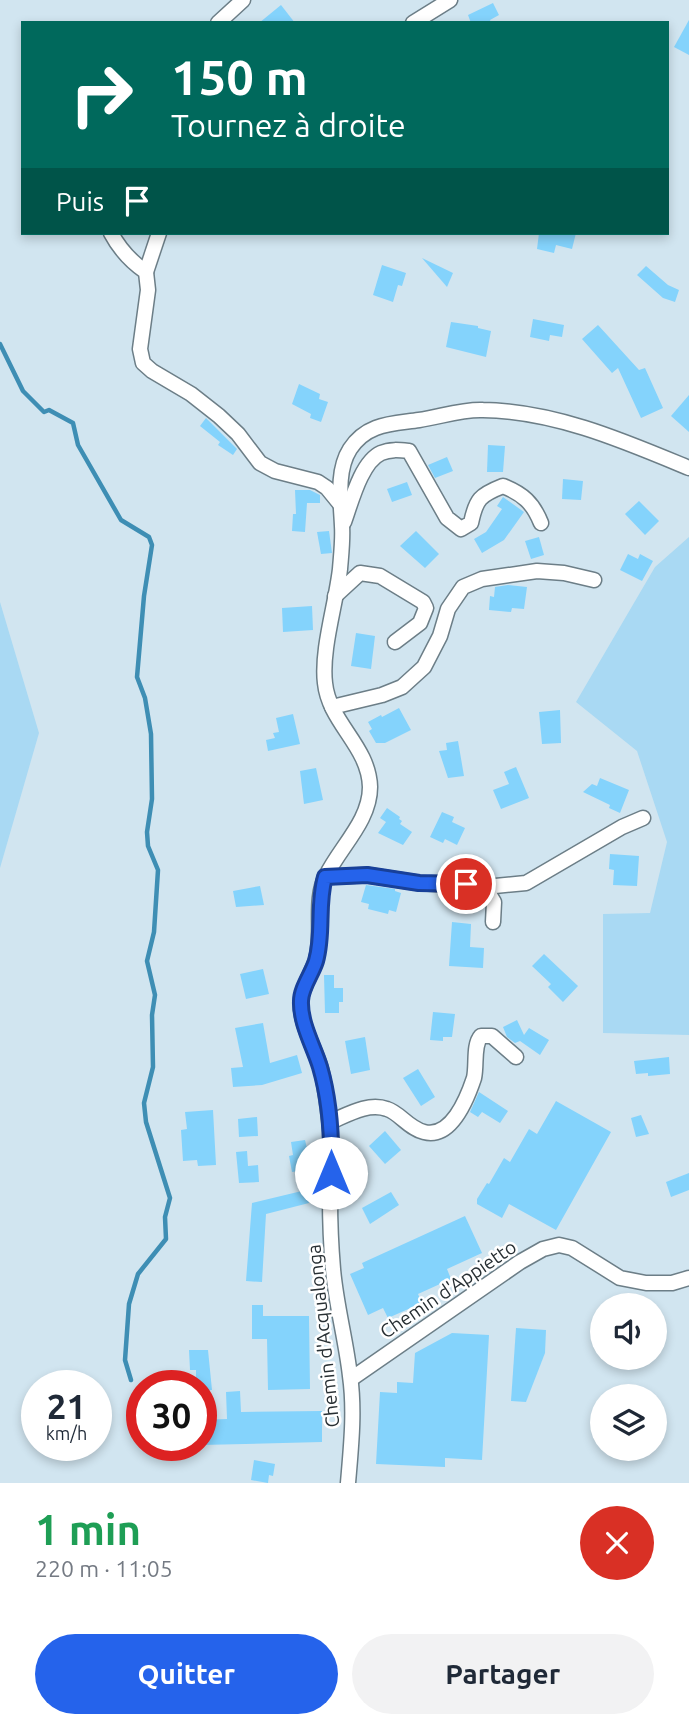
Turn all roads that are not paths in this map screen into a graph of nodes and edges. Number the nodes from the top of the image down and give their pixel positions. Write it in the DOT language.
graph roads {
  1 [pos="243,0"];
  2 [pos="450,0"];
  3 [pos="220,21"];
  4 [pos="416,21"];
  5 [pos="112,235"];
  6 [pos="158,235"];
  7 [pos="146,272"];
  8 [pos="689,468"];
  9 [pos="340,505"];
  10 [pos="541,523"];
  11 [pos="342,526"];
  12 [pos="594,580"];
  13 [pos="335,596"];
  14 [pos="395,642"];
  15 [pos="332,707"];
  16 [pos="643,818"];
  17 [pos="325,877"];
  18 [pos="485,887"];
  19 [pos="493,922"];
  20 [pos="516,1057"];
  21 [pos="330,1122"];
  22 [pos="689,1278"];
  23 [pos="351,1379"];
  24 [pos="348,1483"];
  1 -- 3 [label="street"];
  2 -- 4 [label="street"];
  5 -- 7 [label="street"];
  6 -- 7 [label="street"];
  7 -- 9 [label="street"];
  8 -- 9 [label="street, Chemin d'Acqualonga"];
  9 -- 11 [label="street, Chemin d'Acqualonga"];
  10 -- 11 [label="street"];
  11 -- 13 [label="street, Chemin d'Acqualonga"];
  12 -- 15 [label="street"];
  13 -- 14 [label="street"];
  13 -- 15 [label="street, Chemin d'Acqualonga"];
  15 -- 17 [label="street, Chemin d'Acqualonga"];
  16 -- 18 [label="street"];
  17 -- 18 [label="street"];
  17 -- 21 [label="street, Chemin d'Acqualonga"];
  18 -- 19 [label="street"];
  20 -- 21 [label="street"];
  21 -- 23 [label="street, Chemin d'Acqualonga"];
  22 -- 23 [label="street, Chemin d'Appietto"];
  23 -- 24 [label="street, Chemin d'Acqualonga"];
}
